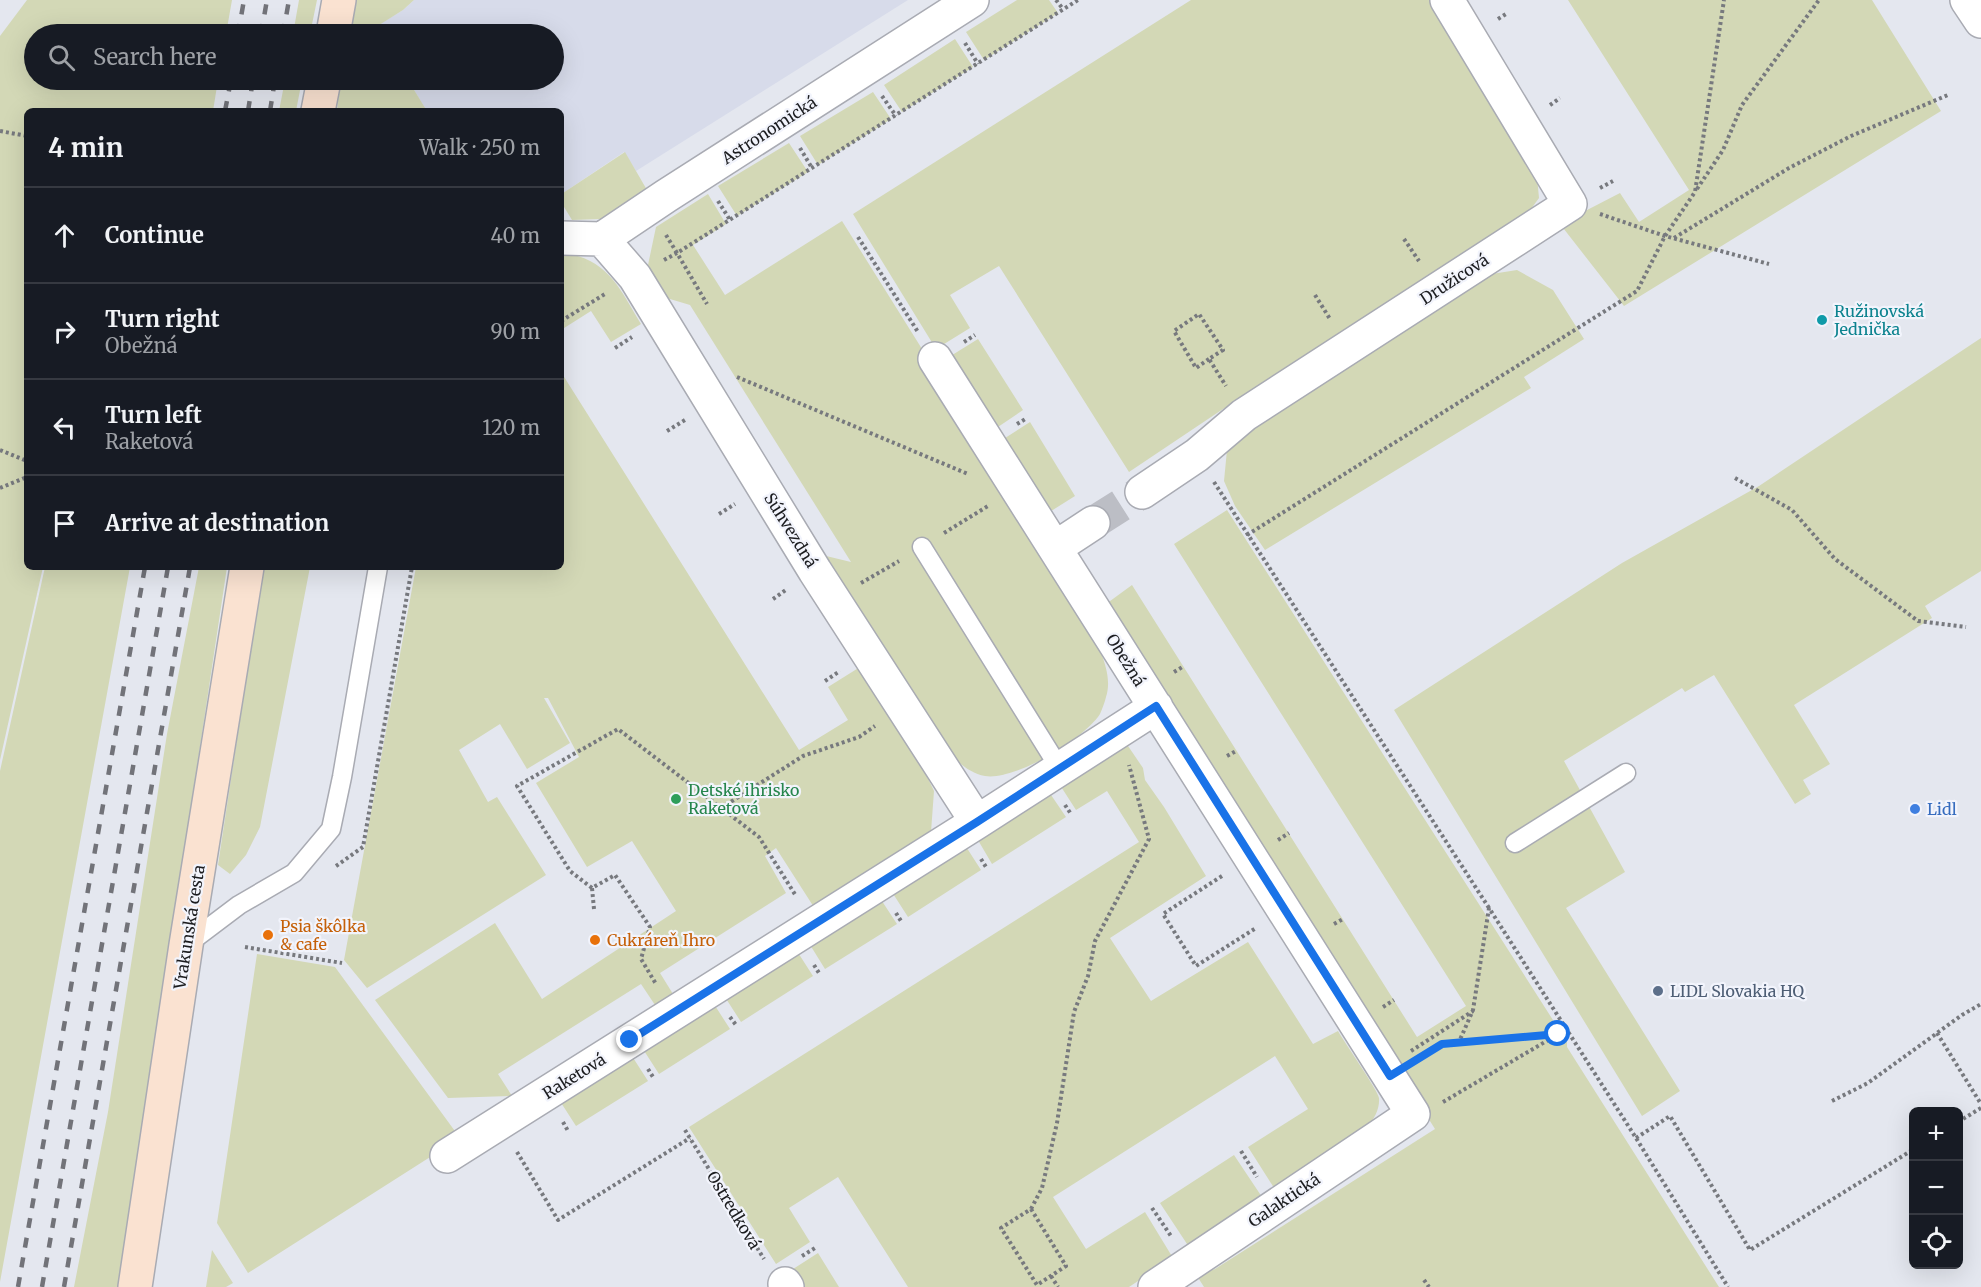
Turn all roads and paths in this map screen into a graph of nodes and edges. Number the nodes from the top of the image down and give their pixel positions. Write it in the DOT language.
graph roads {
  1 [pos="339,0"];
  2 [pos="972,0"];
  3 [pos="1056,0"];
  4 [pos="1078,0"];
  5 [pos="1447,0"];
  6 [pos="1724,0"];
  7 [pos="1819,0"];
  8 [pos="1967,0"];
  9 [pos="1063,10"];
  10 [pos="1981,21"];
  11 [pos="335,24"];
  12 [pos="962,38"];
  13 [pos="978,63"];
  14 [pos="322,90"];
  15 [pos="1948,95"];
  16 [pos="319,108"];
  17 [pos="0,130"];
  18 [pos="24,135"];
  19 [pos="1695,192"];
  20 [pos="1570,204"];
  21 [pos="1665,236"];
  22 [pos="858,237"];
  23 [pos="564,238"];
  24 [pos="1674,238"];
  25 [pos="602,240"];
  26 [pos="677,253"];
  27 [pos="1769,264"];
  28 [pos="935,359"];
  29 [pos="1209,359"];
  30 [pos="738,377"];
  31 [pos="1244,415"];
  32 [pos="0,450"];
  33 [pos="1197,455"];
  34 [pos="24,460"];
  35 [pos="24,478"];
  36 [pos="1735,478"];
  37 [pos="0,488"];
  38 [pos="1017,488"];
  39 [pos="1142,492"];
  40 [pos="1093,523"];
  41 [pos="1247,535"];
  42 [pos="922,547"];
  43 [pos="1055,548"];
  44 [pos="247,570"];
  45 [pos="377,570"];
  46 [pos="411,570"];
  47 [pos="1966,627"];
  48 [pos="1156,706"];
  49 [pos="904,708"];
  50 [pos="1120,729"];
  51 [pos="1060,769"];
  52 [pos="1626,773"];
  53 [pos="721,808"];
  54 [pos="977,822"];
  55 [pos="1289,833"];
  56 [pos="1515,843"];
  57 [pos="363,847"];
  58 [pos="1251,857"];
  59 [pos="592,888"];
  60 [pos="1489,908"];
  61 [pos="594,909"];
  62 [pos="1284,910"];
  63 [pos="814,925"];
  64 [pos="186,945"];
  65 [pos="245,946"];
  66 [pos="342,963"];
  67 [pos="1981,1005"];
  68 [pos="1473,1010"];
  69 [pos="673,1013"];
  70 [pos="1569,1033"];
  71 [pos="1938,1033"];
  72 [pos="1558,1034"];
  73 [pos="1459,1042"];
  74 [pos="1387,1072"];
  75 [pos="1832,1101"];
  76 [pos="1981,1106"];
  77 [pos="1413,1114"];
  78 [pos="1963,1119"];
  79 [pos="499,1123"];
  80 [pos="685,1130"];
  81 [pos="690,1138"];
  82 [pos="1636,1138"];
  83 [pos="1909,1152"];
  84 [pos="447,1155"];
  85 [pos="1031,1209"];
  86 [pos="1052,1276"];
  87 [pos="1424,1280"];
  88 [pos="786,1286"];
  89 [pos="135,1287"];
  90 [pos="1058,1287"];
  91 [pos="1155,1287"];
  92 [pos="1429,1287"];
  93 [pos="1728,1287"];
  1 -- 11 [label="main road"];
  2 -- 25 [label="street, Astronomická"];
  3 -- 9 [label="path"];
  4 -- 9 [label="path"];
  5 -- 20 [label="street"];
  6 -- 19 [label="path"];
  7 -- 19 [label="path"];
  8 -- 10 [label="street"];
  9 -- 13 [label="path"];
  12 -- 13 [label="path"];
  13 -- 26 [label="path"];
  14 -- 16 [label="main road"];
  15 -- 24 [label="path"];
  17 -- 18 [label="path"];
  19 -- 21 [label="path"];
  20 -- 21 [label="path"];
  20 -- 31 [label="street, Družicová"];
  21 -- 24 [label="path"];
  21 -- 41 [label="path"];
  22 -- 28 [label="path"];
  23 -- 25 [label="street"];
  24 -- 27 [label="path"];
  25 -- 49 [label="street, Súhvezdná"];
  28 -- 38 [label="street, Obežná"];
  29 -- 29 [label="path"];
  29 -- 31 [label="path"];
  30 -- 38 [label="path"];
  31 -- 33 [label="street, Družicová"];
  32 -- 34 [label="path"];
  33 -- 39 [label="street, Družicová"];
  33 -- 41 [label="path"];
  35 -- 37 [label="path"];
  36 -- 47 [label="path"];
  38 -- 43 [label="street, Obežná"];
  40 -- 43 [label="street"];
  41 -- 60 [label="path"];
  42 -- 51 [label="lane"];
  43 -- 48 [label="street, Obežná"];
  44 -- 64 [label="main road, Vrakunská cesta"];
  45 -- 64 [label="lane"];
  46 -- 57 [label="path"];
  48 -- 50 [label="street, Raketová"];
  48 -- 58 [label="street, Obežná"];
  49 -- 53 [label="path"];
  49 -- 54 [label="street, Súhvezdná"];
  50 -- 51 [label="street, Raketová"];
  50 -- 85 [label="path"];
  51 -- 54 [label="street, Raketová"];
  52 -- 56 [label="lane"];
  53 -- 59 [label="path"];
  53 -- 63 [label="path"];
  54 -- 63 [label="street, Raketová"];
  55 -- 58 [label="path"];
  58 -- 62 [label="street, Obežná"];
  58 -- 62 [label="path"];
  59 -- 61 [label="path"];
  59 -- 69 [label="path"];
  60 -- 68 [label="path"];
  60 -- 70 [label="path"];
  62 -- 74 [label="street, Obežná"];
  63 -- 69 [label="street, Raketová"];
  64 -- 89 [label="main road, Vrakunská cesta"];
  65 -- 66 [label="path"];
  67 -- 71 [label="path"];
  68 -- 73 [label="path"];
  68 -- 74 [label="path"];
  69 -- 79 [label="street, Raketová"];
  70 -- 72 [label="path"];
  70 -- 82 [label="path"];
  71 -- 75 [label="path"];
  71 -- 76 [label="path"];
  72 -- 73 [label="path"];
  72 -- 77 [label="path"];
  73 -- 74 [label="path"];
  74 -- 77 [label="street, Obežná"];
  76 -- 78 [label="path"];
  77 -- 91 [label="street, Galaktická"];
  79 -- 81 [label="path"];
  79 -- 84 [label="street, Raketová"];
  80 -- 81 [label="path, Ostredková"];
  81 -- 88 [label="path, Ostredková"];
  82 -- 83 [label="path"];
  82 -- 93 [label="path"];
  85 -- 86 [label="path"];
  85 -- 86 [label="path"];
  86 -- 90 [label="path"];
  87 -- 92 [label="path"];
}
